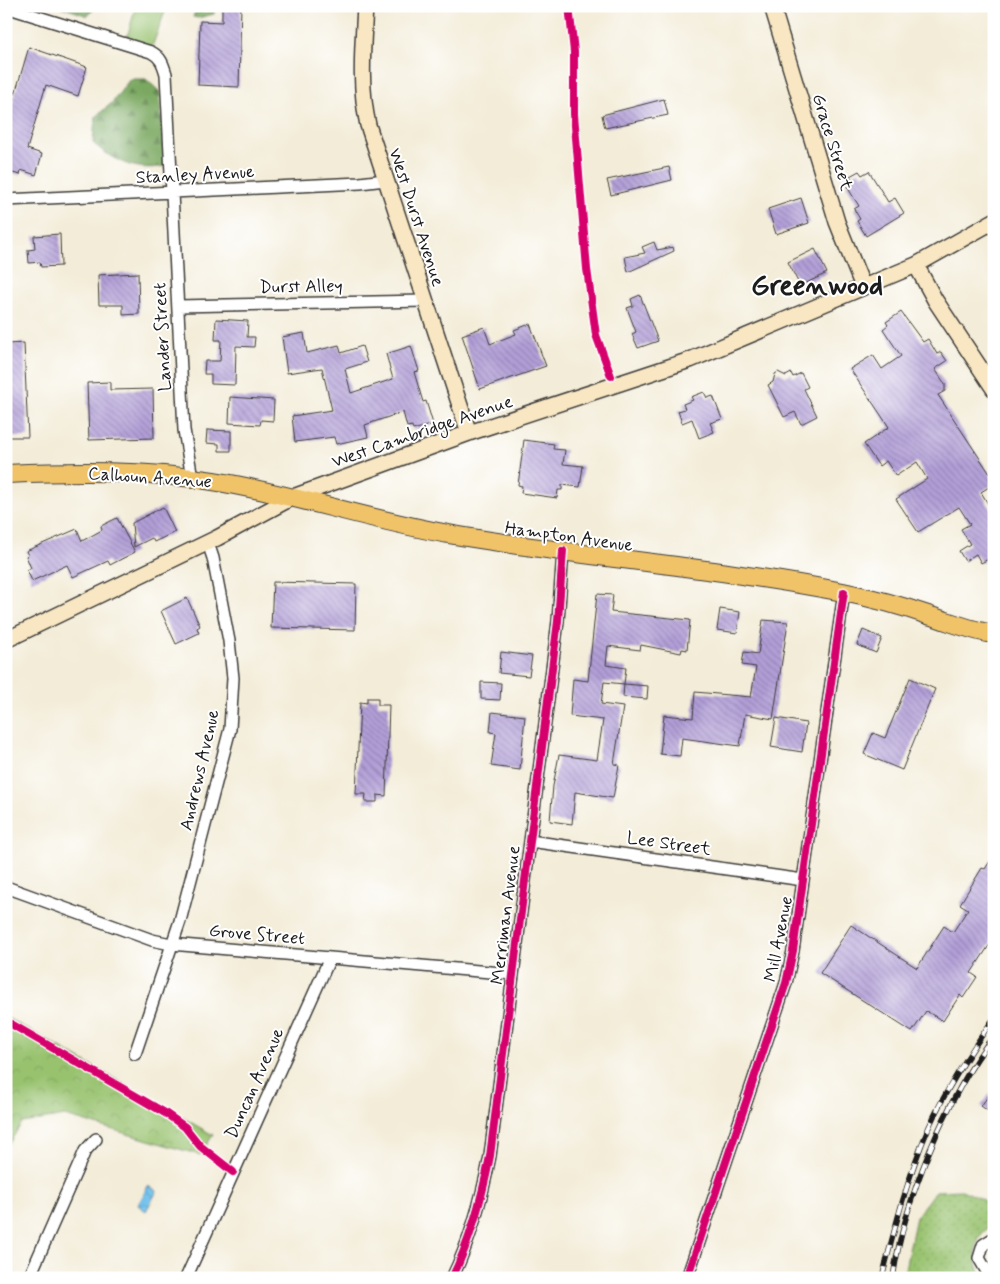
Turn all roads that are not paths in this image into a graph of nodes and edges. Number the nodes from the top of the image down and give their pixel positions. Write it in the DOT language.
graph roads {
  1 [pos="365,6"];
  2 [pos="772,6"];
  3 [pos="6,7"];
  4 [pos="385,180"];
  5 [pos="172,193"];
  6 [pos="6,200"];
  7 [pos="994,221"];
  8 [pos="916,265"];
  9 [pos="863,287"];
  10 [pos="425,301"];
  11 [pos="178,306"];
  12 [pos="994,389"];
  13 [pos="468,433"];
  14 [pos="6,474"];
  15 [pos="192,478"];
  16 [pos="293,497"];
  17 [pos="208,543"];
  18 [pos="563,551"];
  19 [pos="844,592"];
  20 [pos="992,633"];
  21 [pos="6,640"];
  22 [pos="530,841"];
  23 [pos="803,880"];
  24 [pos="6,887"];
  25 [pos="171,944"];
  26 [pos="330,958"];
  27 [pos="513,974"];
  28 [pos="135,1054"];
  29 [pos="96,1139"];
  30 [pos="994,1238"];
  31 [pos="994,1273"];
  32 [pos="29,1278"];
  33 [pos="186,1278"];
  34 [pos="452,1278"];
  35 [pos="687,1278"];
  1 -- 4 [label="main road, West Durst Avenue"];
  2 -- 9 [label="main road, Grace Street"];
  3 -- 5 [label="street, Lander Street"];
  4 -- 5 [label="street, Stanley Avenue"];
  4 -- 10 [label="main road, West Durst Avenue"];
  5 -- 6 [label="street, Stanley Avenue"];
  5 -- 11 [label="street, Lander Street"];
  7 -- 8 [label="main road, West Cambridge Avenue"];
  8 -- 9 [label="main road, West Cambridge Avenue"];
  8 -- 12 [label="main road"];
  9 -- 13 [label="main road, West Cambridge Avenue"];
  10 -- 11 [label="street, Durst Alley"];
  10 -- 13 [label="main road, West Durst Avenue"];
  11 -- 15 [label="street, Lander Street"];
  13 -- 16 [label="main road, West Cambridge Avenue"];
  14 -- 15 [label="main road, Calhoun Avenue"];
  15 -- 16 [label="main road, Calhoun Avenue"];
  16 -- 17 [label="main road, West Cambridge Avenue"];
  16 -- 18 [label="main road, Hampton Avenue"];
  17 -- 21 [label="main road, West Cambridge Avenue"];
  17 -- 25 [label="street, Andrews Avenue"];
  18 -- 19 [label="main road, Hampton Avenue"];
  18 -- 22 [label="street, Merriman Avenue"];
  19 -- 20 [label="main road, Hampton Avenue"];
  19 -- 23 [label="street, Mill Avenue"];
  22 -- 23 [label="street, Lee Street"];
  22 -- 27 [label="street, Merriman Avenue"];
  23 -- 35 [label="street, Mill Avenue"];
  24 -- 25 [label="street, Grove Street"];
  25 -- 26 [label="street, Grove Street"];
  25 -- 28 [label="street, Andrews Avenue"];
  26 -- 27 [label="street, Grove Street"];
  26 -- 33 [label="street, Duncan Avenue"];
  27 -- 34 [label="street, Merriman Avenue"];
  29 -- 32 [label="street"];
  30 -- 31 [label="street"];
}
